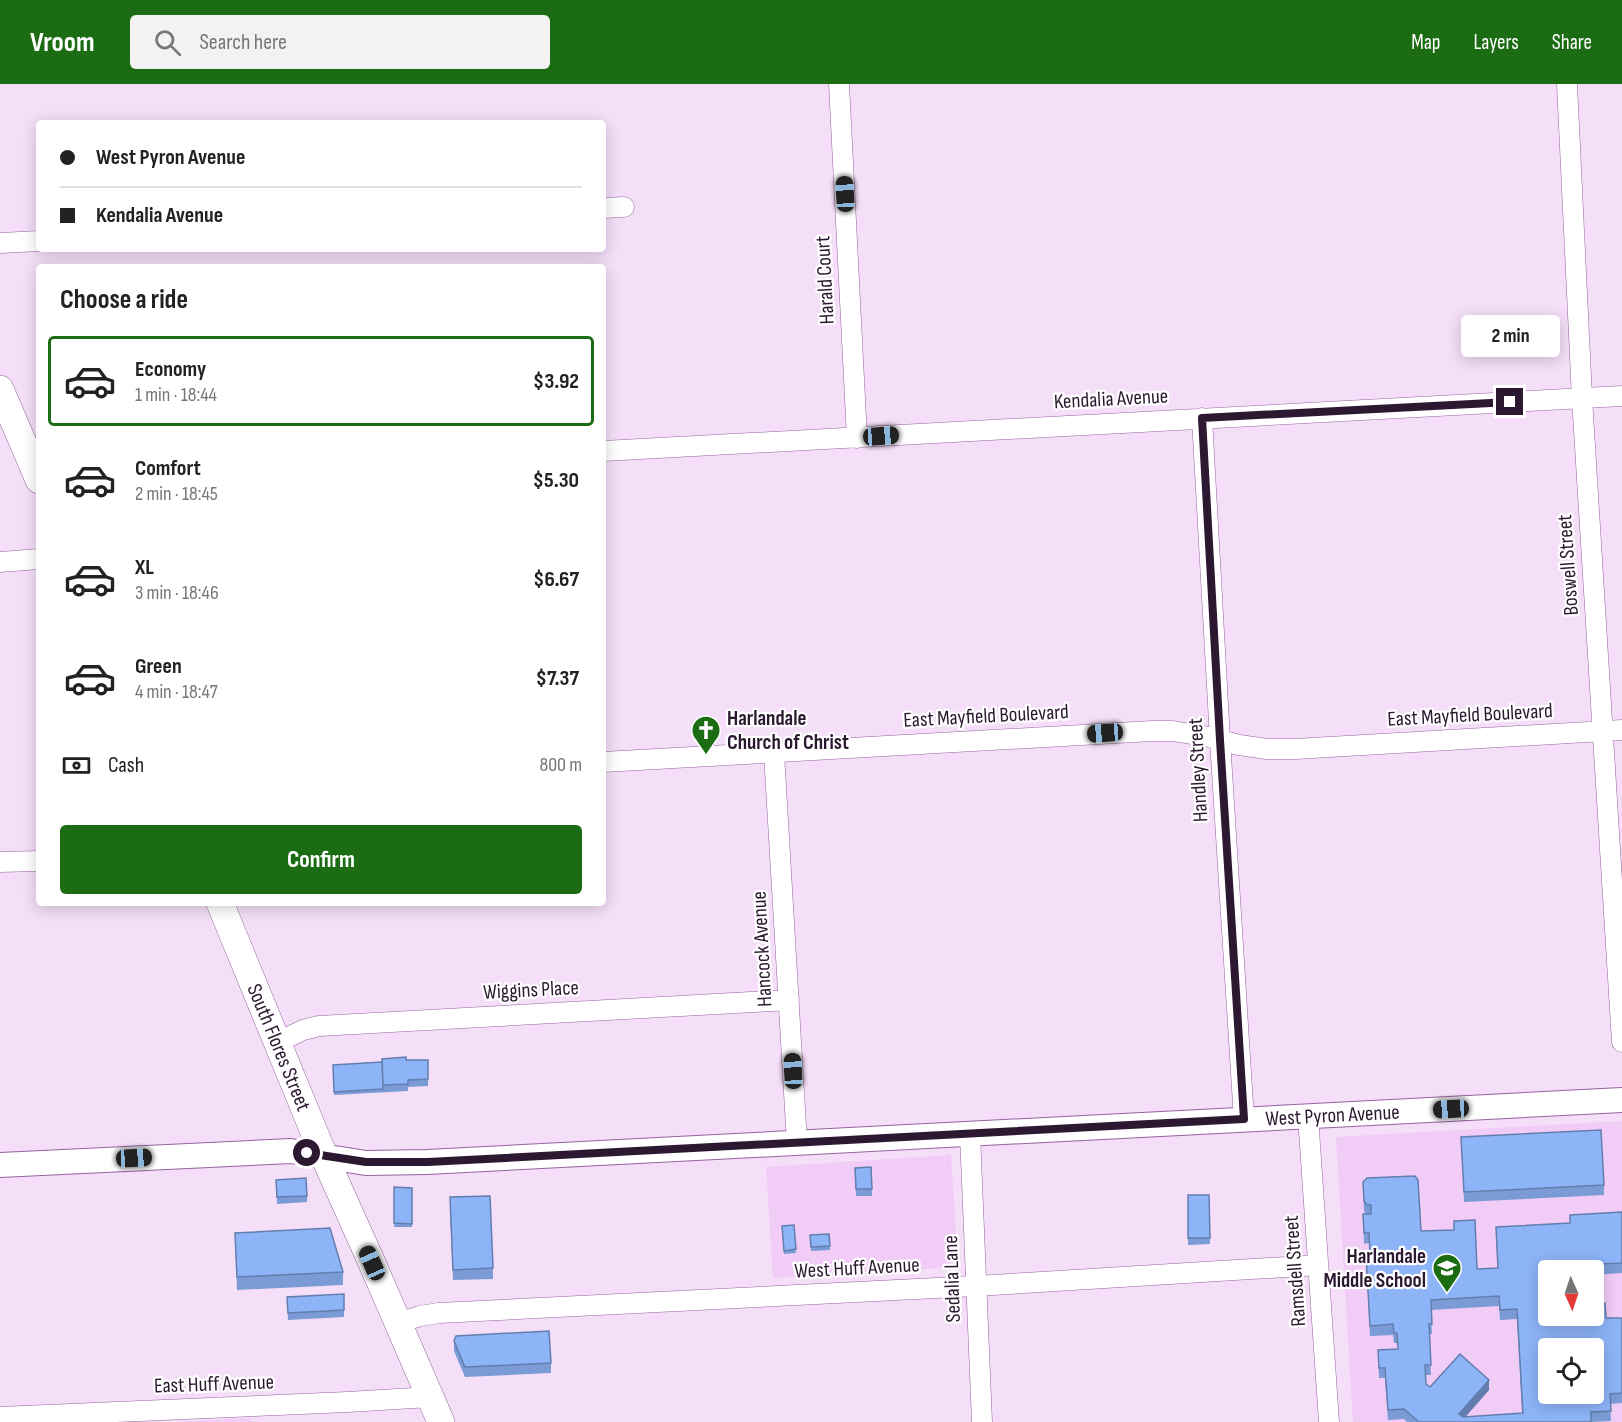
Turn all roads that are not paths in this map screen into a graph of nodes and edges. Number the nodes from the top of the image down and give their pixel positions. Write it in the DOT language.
graph roads {
  1 [pos="839,84"];
  2 [pos="1567,84"];
  3 [pos="624,207"];
  4 [pos="606,208"];
  5 [pos="36,241"];
  6 [pos="0,243"];
  7 [pos="0,389"];
  8 [pos="1622,396"];
  9 [pos="1582,398"];
  10 [pos="1202,418"];
  11 [pos="857,438"];
  12 [pos="606,451"];
  13 [pos="36,473"];
  14 [pos="36,559"];
  15 [pos="0,562"];
  16 [pos="1613,730"];
  17 [pos="1220,740"];
  18 [pos="774,753"];
  19 [pos="606,762"];
  20 [pos="36,861"];
  21 [pos="0,862"];
  22 [pos="221,906"];
  23 [pos="789,1000"];
  24 [pos="278,1042"];
  25 [pos="1622,1042"];
  26 [pos="1622,1100"];
  27 [pos="1308,1116"];
  28 [pos="1244,1119"];
  29 [pos="970,1134"];
  30 [pos="797,1143"];
  31 [pos="324,1156"];
  32 [pos="0,1165"];
  33 [pos="1318,1265"];
  34 [pos="976,1286"];
  35 [pos="398,1323"];
  36 [pos="430,1397"];
  37 [pos="0,1417"];
  38 [pos="441,1422"];
  39 [pos="982,1422"];
  40 [pos="1329,1422"];
  1 -- 11 [label="street, Harald Court"];
  2 -- 9 [label="street, Boswell Street"];
  3 -- 4 [label="street"];
  5 -- 6 [label="street"];
  7 -- 13 [label="main road"];
  8 -- 9 [label="street, Kendalia Avenue"];
  9 -- 10 [label="street, Kendalia Avenue"];
  9 -- 16 [label="street, Boswell Street"];
  10 -- 11 [label="street, Kendalia Avenue"];
  10 -- 17 [label="street, Handley Street"];
  11 -- 12 [label="street, Kendalia Avenue"];
  14 -- 15 [label="street"];
  16 -- 17 [label="street, East Mayfield Boulevard"];
  16 -- 25 [label="street, Boswell Street"];
  17 -- 18 [label="street, East Mayfield Boulevard"];
  17 -- 28 [label="street, Handley Street"];
  18 -- 19 [label="street, East Mayfield Boulevard"];
  18 -- 23 [label="street, Hancock Avenue"];
  20 -- 21 [label="street"];
  22 -- 24 [label="main road, South Flores Street"];
  23 -- 24 [label="street, Wiggins Place"];
  23 -- 30 [label="street, Hancock Avenue"];
  24 -- 31 [label="main road, South Flores Street"];
  26 -- 27 [label="street, West Pyron Avenue"];
  27 -- 28 [label="street, West Pyron Avenue"];
  27 -- 33 [label="street, Ramsdell Street"];
  28 -- 29 [label="street, West Pyron Avenue"];
  29 -- 30 [label="street, West Pyron Avenue"];
  29 -- 34 [label="street, Sedalia Lane"];
  30 -- 31 [label="street, West Pyron Avenue"];
  31 -- 32 [label="street, West Pyron Avenue"];
  31 -- 35 [label="main road, South Flores Street"];
  33 -- 34 [label="street, West Huff Avenue"];
  33 -- 40 [label="street, Ramsdell Street"];
  34 -- 35 [label="street, West Huff Avenue"];
  34 -- 39 [label="street, Sedalia Lane"];
  35 -- 36 [label="main road, South Flores Street"];
  36 -- 37 [label="street, East Huff Avenue"];
  36 -- 38 [label="main road, South Flores Street"];
}
